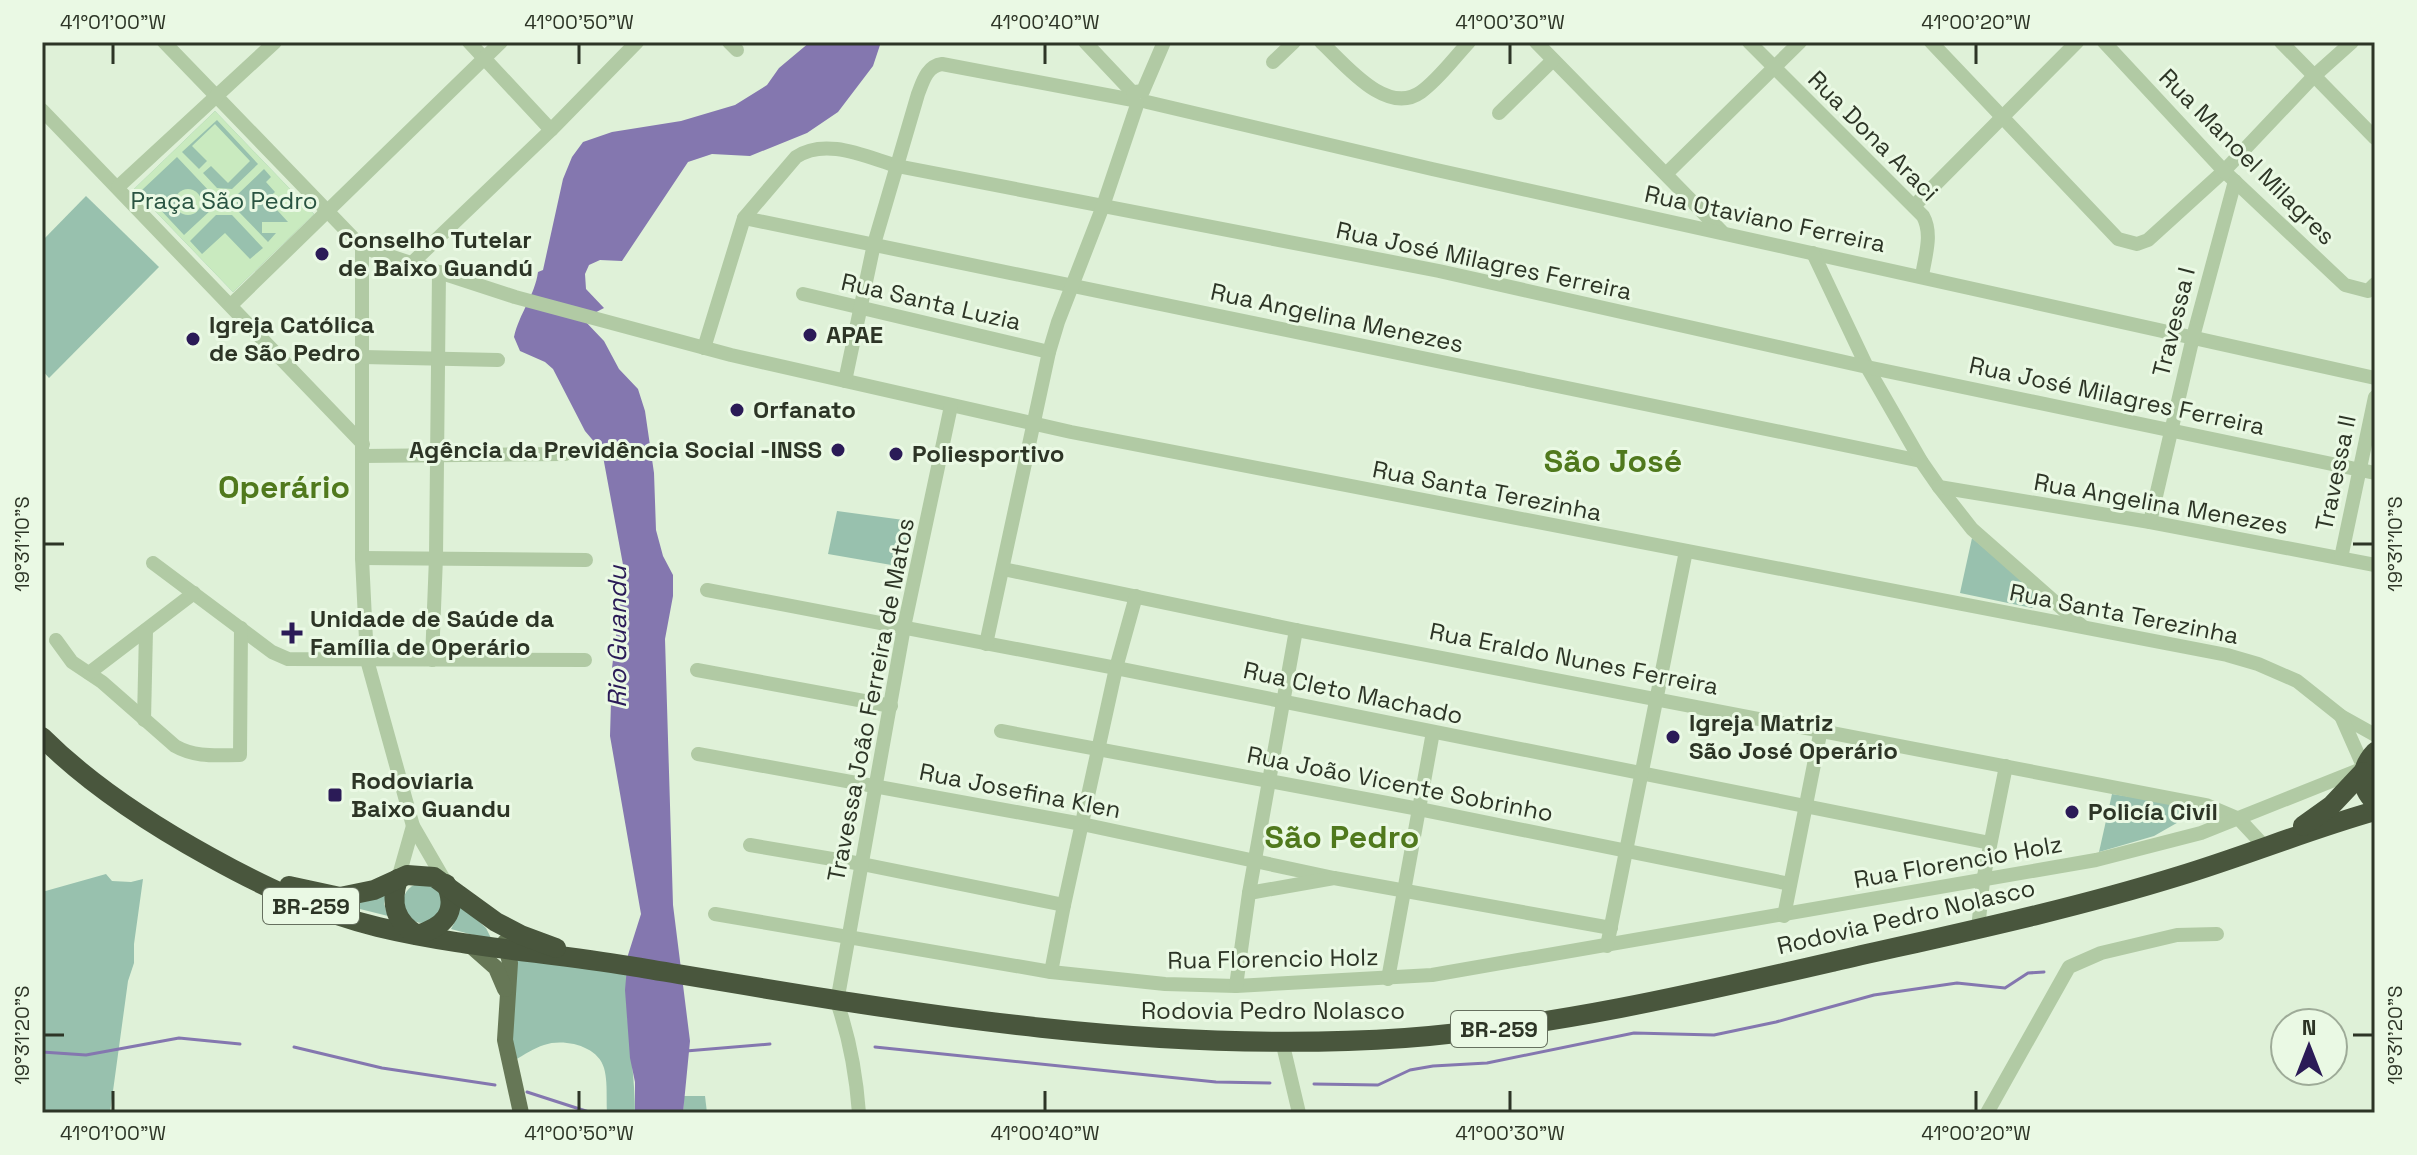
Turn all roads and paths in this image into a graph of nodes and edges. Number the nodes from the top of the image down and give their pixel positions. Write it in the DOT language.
graph roads {
  1 [pos="164,42"];
  2 [pos="275,42"];
  3 [pos="469,42"];
  4 [pos="501,42"];
  5 [pos="637,42"];
  6 [pos="1085,42"];
  7 [pos="1164,42"];
  8 [pos="1294,42"];
  9 [pos="1321,42"];
  10 [pos="1469,42"];
  11 [pos="1536,42"];
  12 [pos="1749,42"];
  13 [pos="1800,42"];
  14 [pos="1931,42"];
  15 [pos="2077,42"];
  16 [pos="2104,42"];
  17 [pos="2281,42"];
  18 [pos="2352,42"];
  19 [pos="483,59"];
  20 [pos="1553,60"];
  21 [pos="1273,62"];
  22 [pos="1774,68"];
  23 [pos="2314,76"];
  24 [pos="217,98"];
  25 [pos="1139,98"];
  26 [pos="42,110"];
  27 [pos="1499,113"];
  28 [pos="2004,117"];
  29 [pos="551,130"];
  30 [pos="2375,138"];
  31 [pos="897,166"];
  32 [pos="1666,174"];
  33 [pos="2229,176"];
  34 [pos="118,187"];
  35 [pos="1103,206"];
  36 [pos="1914,206"];
  37 [pos="327,213"];
  38 [pos="744,218"];
  39 [pos="1722,232"];
  40 [pos="874,244"];
  41 [pos="362,247"];
  42 [pos="1813,253"];
  43 [pos="413,262"];
  44 [pos="439,272"];
  45 [pos="1922,276"];
  46 [pos="1071,286"];
  47 [pos="2372,287"];
  48 [pos="803,294"];
  49 [pos="231,305"];
  50 [pos="860,309"];
  51 [pos="2193,337"];
  52 [pos="704,348"];
  53 [pos="1049,352"];
  54 [pos="363,357"];
  55 [pos="437,359"];
  56 [pos="498,360"];
  57 [pos="1867,367"];
  58 [pos="2375,378"];
  59 [pos="845,381"];
  60 [pos="2375,397"];
  61 [pos="951,406"];
  62 [pos="1033,423"];
  63 [pos="2170,429"];
  64 [pos="363,450"];
  65 [pos="565,454"];
  66 [pos="437,456"];
  67 [pos="1921,461"];
  68 [pos="2359,470"];
  69 [pos="2375,473"];
  70 [pos="1939,487"];
  71 [pos="2150,522"];
  72 [pos="1686,551"];
  73 [pos="436,557"];
  74 [pos="362,558"];
  75 [pos="2341,558"];
  76 [pos="586,560"];
  77 [pos="153,563"];
  78 [pos="2375,565"];
  79 [pos="1003,569"];
  80 [pos="707,590"];
  81 [pos="194,593"];
  82 [pos="1136,596"];
  83 [pos="2053,602"];
  84 [pos="2039,619"];
  85 [pos="2082,626"];
  86 [pos="904,627"];
  87 [pos="241,628"];
  88 [pos="146,630"];
  89 [pos="1296,630"];
  90 [pos="56,640"];
  91 [pos="986,644"];
  92 [pos="367,660"];
  93 [pos="432,660"];
  94 [pos="585,660"];
  95 [pos="1116,668"];
  96 [pos="697,670"];
  97 [pos="89,673"];
  98 [pos="1658,698"];
  99 [pos="1284,701"];
  100 [pos="891,706"];
  101 [pos="2341,716"];
  102 [pos="144,720"];
  103 [pos="1821,729"];
  104 [pos="1001,731"];
  105 [pos="1433,732"];
  106 [pos="2375,735"];
  107 [pos="42,737"];
  108 [pos="1100,748"];
  109 [pos="698,754"];
  110 [pos="2367,764"];
  111 [pos="2006,766"];
  112 [pos="1642,772"];
  113 [pos="1270,781"];
  114 [pos="874,786"];
  115 [pos="2375,802"];
  116 [pos="1805,806"];
  117 [pos="1419,809"];
  118 [pos="2375,811"];
  119 [pos="2239,819"];
  120 [pos="1082,824"];
  121 [pos="413,826"];
  122 [pos="1990,843"];
  123 [pos="750,845"];
  124 [pos="2270,845"];
  125 [pos="1626,851"];
  126 [pos="212,858"];
  127 [pos="1255,861"];
  128 [pos="862,864"];
  129 [pos="1334,878"];
  130 [pos="398,879"];
  131 [pos="1983,881"];
  132 [pos="446,884"];
  133 [pos="1790,884"];
  134 [pos="1404,889"];
  135 [pos="1249,893"];
  136 [pos="1064,905"];
  137 [pos="715,914"];
  138 [pos="1784,916"];
  139 [pos="496,922"];
  140 [pos="1611,928"];
  141 [pos="1978,929"];
  142 [pos="2217,934"];
  143 [pos="417,935"];
  144 [pos="850,936"];
  145 [pos="470,945"];
  146 [pos="1607,946"];
  147 [pos="509,951"];
  148 [pos="593,960"];
  149 [pos="1051,972"];
  150 [pos="1388,979"];
  151 [pos="1236,986"];
  152 [pos="507,1000"];
  153 [pos="837,1002"];
  154 [pos="1282,1041"];
  155 [pos="521,1113"];
  156 [pos="859,1113"];
  157 [pos="1299,1113"];
  158 [pos="1987,1113"];
  1 -- 24 [label="street"];
  2 -- 24 [label="street"];
  3 -- 19 [label="street"];
  4 -- 19 [label="street"];
  5 -- 29 [label="street"];
  6 -- 25 [label="street"];
  7 -- 25 [label="street"];
  8 -- 21 [label="street"];
  9 -- 10 [label="street"];
  11 -- 20 [label="street"];
  12 -- 22 [label="street, Rua Dona Araci"];
  13 -- 22 [label="street"];
  14 -- 28 [label="street"];
  15 -- 28 [label="street"];
  16 -- 33 [label="street, Rua Manoel Milagres"];
  17 -- 23 [label="street"];
  18 -- 23 [label="street"];
  19 -- 29 [label="street"];
  19 -- 37 [label="street"];
  20 -- 27 [label="street"];
  20 -- 32 [label="street"];
  22 -- 32 [label="street"];
  22 -- 36 [label="street, Rua Dona Araci"];
  23 -- 30 [label="street"];
  23 -- 33 [label="street"];
  24 -- 34 [label="street"];
  24 -- 37 [label="street"];
  25 -- 31 [label="street, Rua Otaviano Ferreira"];
  25 -- 35 [label="street"];
  25 -- 39 [label="street, Rua Otaviano Ferreira"];
  26 -- 34 [label="street"];
  28 -- 33 [label="street"];
  28 -- 36 [label="street"];
  29 -- 43 [label="street"];
  31 -- 35 [label="street, Rua José Milagres Ferreira"];
  31 -- 38 [label="street, Rua José Milagres Ferreira"];
  31 -- 40 [label="street"];
  32 -- 39 [label="street"];
  33 -- 47 [label="street, Rua Manoel Milagres"];
  33 -- 51 [label="street, Travessa I"];
  34 -- 49 [label="street"];
  35 -- 46 [label="street"];
  35 -- 57 [label="street, Rua José Milagres Ferreira"];
  36 -- 45 [label="street, Rua Dona Araci"];
  37 -- 41 [label="street"];
  37 -- 49 [label="street"];
  38 -- 40 [label="street, Rua Angelina Menezes"];
  38 -- 52 [label="street, Rua José Milagres Ferreira"];
  39 -- 42 [label="street, Rua Otaviano Ferreira"];
  40 -- 46 [label="street, Rua Angelina Menezes"];
  40 -- 50 [label="street"];
  41 -- 43 [label="street, Rua Santa Terezinha"];
  41 -- 54 [label="street"];
  42 -- 45 [label="street, Rua Otaviano Ferreira"];
  42 -- 57 [label="street"];
  43 -- 44 [label="street, Rua Santa Terezinha"];
  44 -- 52 [label="street, Rua Santa Terezinha"];
  44 -- 55 [label="street"];
  45 -- 51 [label="street, Rua Otaviano Ferreira"];
  46 -- 53 [label="street"];
  46 -- 67 [label="street, Rua Angelina Menezes"];
  48 -- 50 [label="street, Rua Santa Luzia"];
  49 -- 64 [label="street"];
  50 -- 53 [label="street, Rua Santa Luzia"];
  50 -- 59 [label="street"];
  51 -- 58 [label="street, Rua Otaviano Ferreira"];
  51 -- 63 [label="street, Travessa I"];
  52 -- 59 [label="street, Rua Santa Terezinha"];
  53 -- 62 [label="street"];
  54 -- 55 [label="street"];
  54 -- 64 [label="street"];
  55 -- 56 [label="street"];
  55 -- 66 [label="street"];
  57 -- 63 [label="street, Rua José Milagres Ferreira"];
  57 -- 67 [label="street"];
  59 -- 61 [label="street, Rua Santa Terezinha"];
  60 -- 68 [label="street, Travessa II"];
  61 -- 62 [label="street, Rua Santa Terezinha"];
  61 -- 86 [label="street, Travessa João Ferreira de Matos"];
  62 -- 72 [label="street, Rua Santa Terezinha"];
  62 -- 79 [label="street"];
  63 -- 68 [label="street, Rua José Milagres Ferreira"];
  63 -- 71 [label="street, Travessa I"];
  64 -- 66 [label="street"];
  64 -- 74 [label="street"];
  65 -- 66 [label="street"];
  66 -- 73 [label="street"];
  67 -- 70 [label="street"];
  68 -- 69 [label="street, Rua José Milagres Ferreira"];
  68 -- 75 [label="street, Travessa II"];
  70 -- 71 [label="street, Rua Angelina Menezes"];
  70 -- 83 [label="street"];
  71 -- 75 [label="street, Rua Angelina Menezes"];
  72 -- 84 [label="street, Rua Santa Terezinha"];
  72 -- 98 [label="street"];
  73 -- 74 [label="street"];
  73 -- 76 [label="street"];
  73 -- 93 [label="street"];
  74 -- 92 [label="street"];
  75 -- 78 [label="street, Rua Angelina Menezes"];
  77 -- 81 [label="street"];
  79 -- 82 [label="street, Rua Eraldo Nunes Ferreira"];
  79 -- 91 [label="street"];
  80 -- 86 [label="street, Rua Cleto Machado"];
  81 -- 87 [label="street"];
  81 -- 88 [label="street"];
  82 -- 89 [label="street, Rua Eraldo Nunes Ferreira"];
  82 -- 95 [label="street"];
  83 -- 84 [label="street"];
  83 -- 85 [label="street"];
  84 -- 85 [label="street, Rua Santa Terezinha"];
  85 -- 101 [label="street, Rua Santa Terezinha"];
  86 -- 91 [label="street, Rua Cleto Machado"];
  86 -- 100 [label="street, Travessa João Ferreira de Matos"];
  87 -- 92 [label="street"];
  87 -- 102 [label="street"];
  88 -- 97 [label="street"];
  88 -- 102 [label="street"];
  89 -- 98 [label="street, Rua Eraldo Nunes Ferreira"];
  89 -- 99 [label="street"];
  90 -- 97 [label="street"];
  91 -- 95 [label="street, Rua Cleto Machado"];
  92 -- 93 [label="street"];
  92 -- 121 [label="street"];
  93 -- 94 [label="street"];
  95 -- 99 [label="street, Rua Cleto Machado"];
  95 -- 108 [label="street"];
  96 -- 100 [label="street"];
  97 -- 102 [label="street"];
  98 -- 103 [label="street, Rua Eraldo Nunes Ferreira"];
  98 -- 112 [label="street"];
  99 -- 105 [label="street, Rua Cleto Machado"];
  99 -- 113 [label="street"];
  100 -- 114 [label="street, Travessa João Ferreira de Matos"];
  101 -- 106 [label="street, Rua Santa Terezinha"];
  101 -- 110 [label="street"];
  103 -- 111 [label="street, Rua Eraldo Nunes Ferreira"];
  103 -- 116 [label="street"];
  104 -- 108 [label="street, Rua João Vicente Sobrinho"];
  105 -- 112 [label="street, Rua Cleto Machado"];
  105 -- 117 [label="street"];
  107 -- 126 [label="highway, Rodovia Pedro Nolasco / BR-259"];
  108 -- 113 [label="street, Rua João Vicente Sobrinho"];
  108 -- 120 [label="street"];
  109 -- 114 [label="street, Rua Josefina Klen"];
  110 -- 115 [label="highway"];
  110 -- 119 [label="street, Rua Florencio Holz"];
  110 -- 124 [label="highway, Rodovia Pedro Nolasco / BR-259"];
  111 -- 119 [label="street, Rua Eraldo Nunes Ferreira"];
  111 -- 122 [label="street"];
  112 -- 116 [label="street, Rua Cleto Machado"];
  112 -- 125 [label="street"];
  113 -- 117 [label="street, Rua João Vicente Sobrinho"];
  113 -- 127 [label="street"];
  114 -- 120 [label="street, Rua Josefina Klen"];
  114 -- 128 [label="street, Travessa João Ferreira de Matos"];
  116 -- 122 [label="street, Rua Cleto Machado"];
  116 -- 133 [label="street"];
  117 -- 125 [label="street, Rua João Vicente Sobrinho"];
  117 -- 134 [label="street"];
  118 -- 124 [label="highway, Rodovia Pedro Nolasco / BR-259"];
  119 -- 124 [label="street, Rua Eraldo Nunes Ferreira"];
  119 -- 131 [label="street, Rua Florencio Holz"];
  120 -- 127 [label="street, Rua Josefina Klen"];
  120 -- 136 [label="street"];
  121 -- 130 [label="street"];
  121 -- 132 [label="street"];
  122 -- 131 [label="street"];
  123 -- 128 [label="street"];
  124 -- 141 [label="highway, Rodovia Pedro Nolasco / BR-259"];
  125 -- 133 [label="street, Rua João Vicente Sobrinho"];
  125 -- 140 [label="street"];
  126 -- 130 [label="highway, Rodovia Pedro Nolasco / BR-259"];
  126 -- 143 [label="highway, Rodovia Pedro Nolasco / BR-259"];
  127 -- 129 [label="street, Rua Josefina Klen"];
  127 -- 135 [label="street"];
  128 -- 136 [label="street"];
  128 -- 144 [label="street, Travessa João Ferreira de Matos"];
  129 -- 134 [label="street, Rua Josefina Klen"];
  129 -- 135 [label="street"];
  130 -- 132 [label="highway"];
  130 -- 143 [label="highway"];
  131 -- 138 [label="street, Rua Florencio Holz"];
  131 -- 141 [label="street"];
  132 -- 139 [label="highway, Rodovia Pedro Nolasco / BR-259"];
  132 -- 143 [label="highway"];
  133 -- 138 [label="street"];
  134 -- 140 [label="street, Rua Josefina Klen"];
  134 -- 150 [label="street"];
  135 -- 151 [label="street"];
  136 -- 149 [label="street"];
  137 -- 144 [label="street, Rua Florencio Holz"];
  138 -- 146 [label="street, Rua Florencio Holz"];
  139 -- 147 [label="main road"];
  139 -- 148 [label="highway, Rodovia Pedro Nolasco / BR-259"];
  140 -- 146 [label="street"];
  141 -- 154 [label="highway, Rodovia Pedro Nolasco / BR-259"];
  142 -- 158 [label="street"];
  143 -- 145 [label="highway, Rodovia Pedro Nolasco / BR-259"];
  144 -- 149 [label="street, Rua Florencio Holz"];
  144 -- 153 [label="street, Travessa João Ferreira de Matos"];
  145 -- 147 [label="highway, Rodovia Pedro Nolasco / BR-259"];
  145 -- 152 [label="main road"];
  146 -- 150 [label="street, Rua Florencio Holz"];
  147 -- 148 [label="highway, Rodovia Pedro Nolasco / BR-259"];
  147 -- 152 [label="main road"];
  148 -- 153 [label="highway, Rodovia Pedro Nolasco / BR-259"];
  149 -- 151 [label="street, Rua Florencio Holz"];
  150 -- 151 [label="street, Rua Florencio Holz"];
  152 -- 155 [label="main road"];
  153 -- 154 [label="highway, Rodovia Pedro Nolasco / BR-259"];
  153 -- 156 [label="street"];
  154 -- 157 [label="street"];
}
